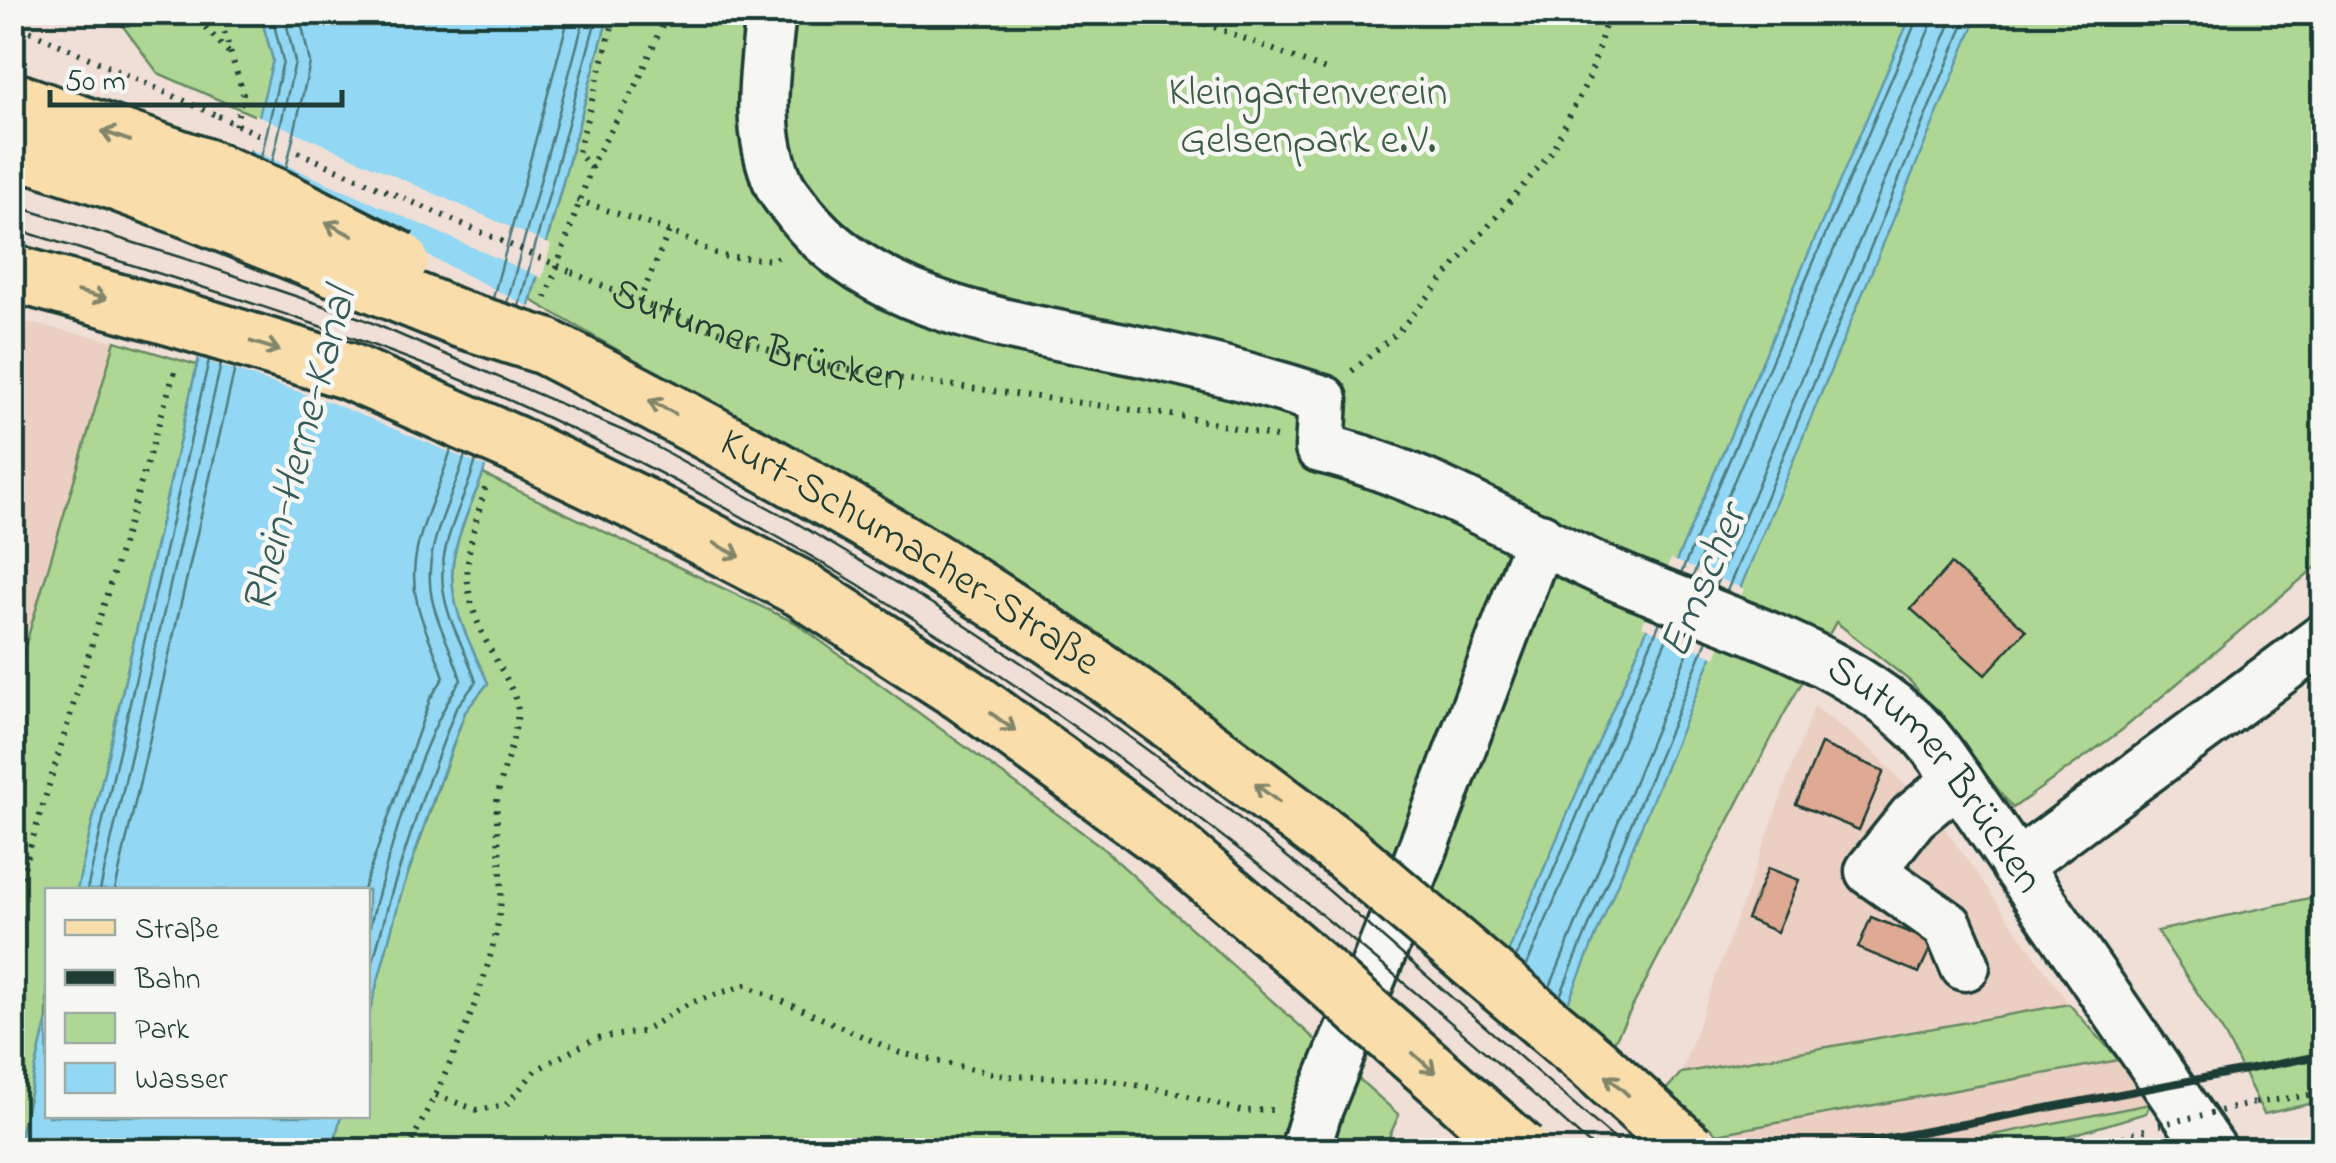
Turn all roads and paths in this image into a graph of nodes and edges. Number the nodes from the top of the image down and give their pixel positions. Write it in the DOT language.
graph roads {
  1 [pos="190,12"];
  2 [pos="218,12"];
  3 [pos="616,12"];
  4 [pos="668,12"];
  5 [pos="771,12"];
  6 [pos="1174,12"];
  7 [pos="1609,12"];
  8 [pos="12,21"];
  9 [pos="232,56"];
  10 [pos="1326,70"];
  11 [pos="12,100"];
  12 [pos="271,140"];
  13 [pos="12,148"];
  14 [pos="289,148"];
  15 [pos="211,161"];
  16 [pos="591,168"];
  17 [pos="578,200"];
  18 [pos="812,228"];
  19 [pos="669,231"];
  20 [pos="12,274"];
  21 [pos="639,302"];
  22 [pos="543,328"];
  23 [pos="175,339"];
  24 [pos="1323,400"];
  25 [pos="1320,448"];
  26 [pos="501,459"];
  27 [pos="1540,538"];
  28 [pos="2324,638"];
  29 [pos="1958,780"];
  30 [pos="2016,866"];
  31 [pos="12,907"];
  32 [pos="1965,966"];
  33 [pos="2324,1093"];
  34 [pos="436,1095"];
  35 [pos="1311,1129"];
  36 [pos="407,1150"];
  37 [pos="1521,1150"];
  38 [pos="1690,1150"];
  39 [pos="2083,1150"];
  40 [pos="2212,1150"];
  1 -- 9 [label="path"];
  2 -- 9 [label="path"];
  3 -- 16 [label="path"];
  4 -- 16 [label="path"];
  5 -- 18 [label="street"];
  6 -- 10 [label="path"];
  7 -- 24 [label="path"];
  8 -- 15 [label="path"];
  9 -- 15 [label="path"];
  15 -- 11 [label="main road, one-way"];
  12 -- 15 [label="path, bridge"];
  13 -- 15 [label="main road, Kurt-Schumacher-Straße"];
  14 -- 21 [label="path, Sutumer Brücken, bridge"];
  22 -- 15 [label="main road, Kurt-Schumacher-Straße, one-way, bridge"];
  16 -- 17 [label="path"];
  17 -- 19 [label="path"];
  17 -- 22 [label="path"];
  18 -- 19 [label="path"];
  18 -- 24 [label="street"];
  19 -- 21 [label="path"];
  20 -- 23 [label="main road, Kurt-Schumacher-Straße, one-way"];
  21 -- 25 [label="path, Sutumer Brücken"];
  38 -- 22 [label="main road, Kurt-Schumacher-Straße, one-way, bridge"];
  23 -- 26 [label="main road, Kurt-Schumacher-Straße, one-way, bridge"];
  23 -- 31 [label="path"];
  24 -- 25 [label="street"];
  25 -- 27 [label="street, Sutumer Brücken"];
  26 -- 34 [label="path"];
  26 -- 37 [label="main road, Kurt-Schumacher-Straße, one-way, bridge"];
  27 -- 29 [label="street, Sutumer Brücken"];
  27 -- 35 [label="street"];
  28 -- 30 [label="street"];
  29 -- 30 [label="street, Sutumer Brücken"];
  29 -- 32 [label="street"];
  30 -- 40 [label="street, Sutumer Brücken"];
  33 -- 39 [label="path, bridge"];
  34 -- 35 [label="path"];
  34 -- 36 [label="path"];
}
